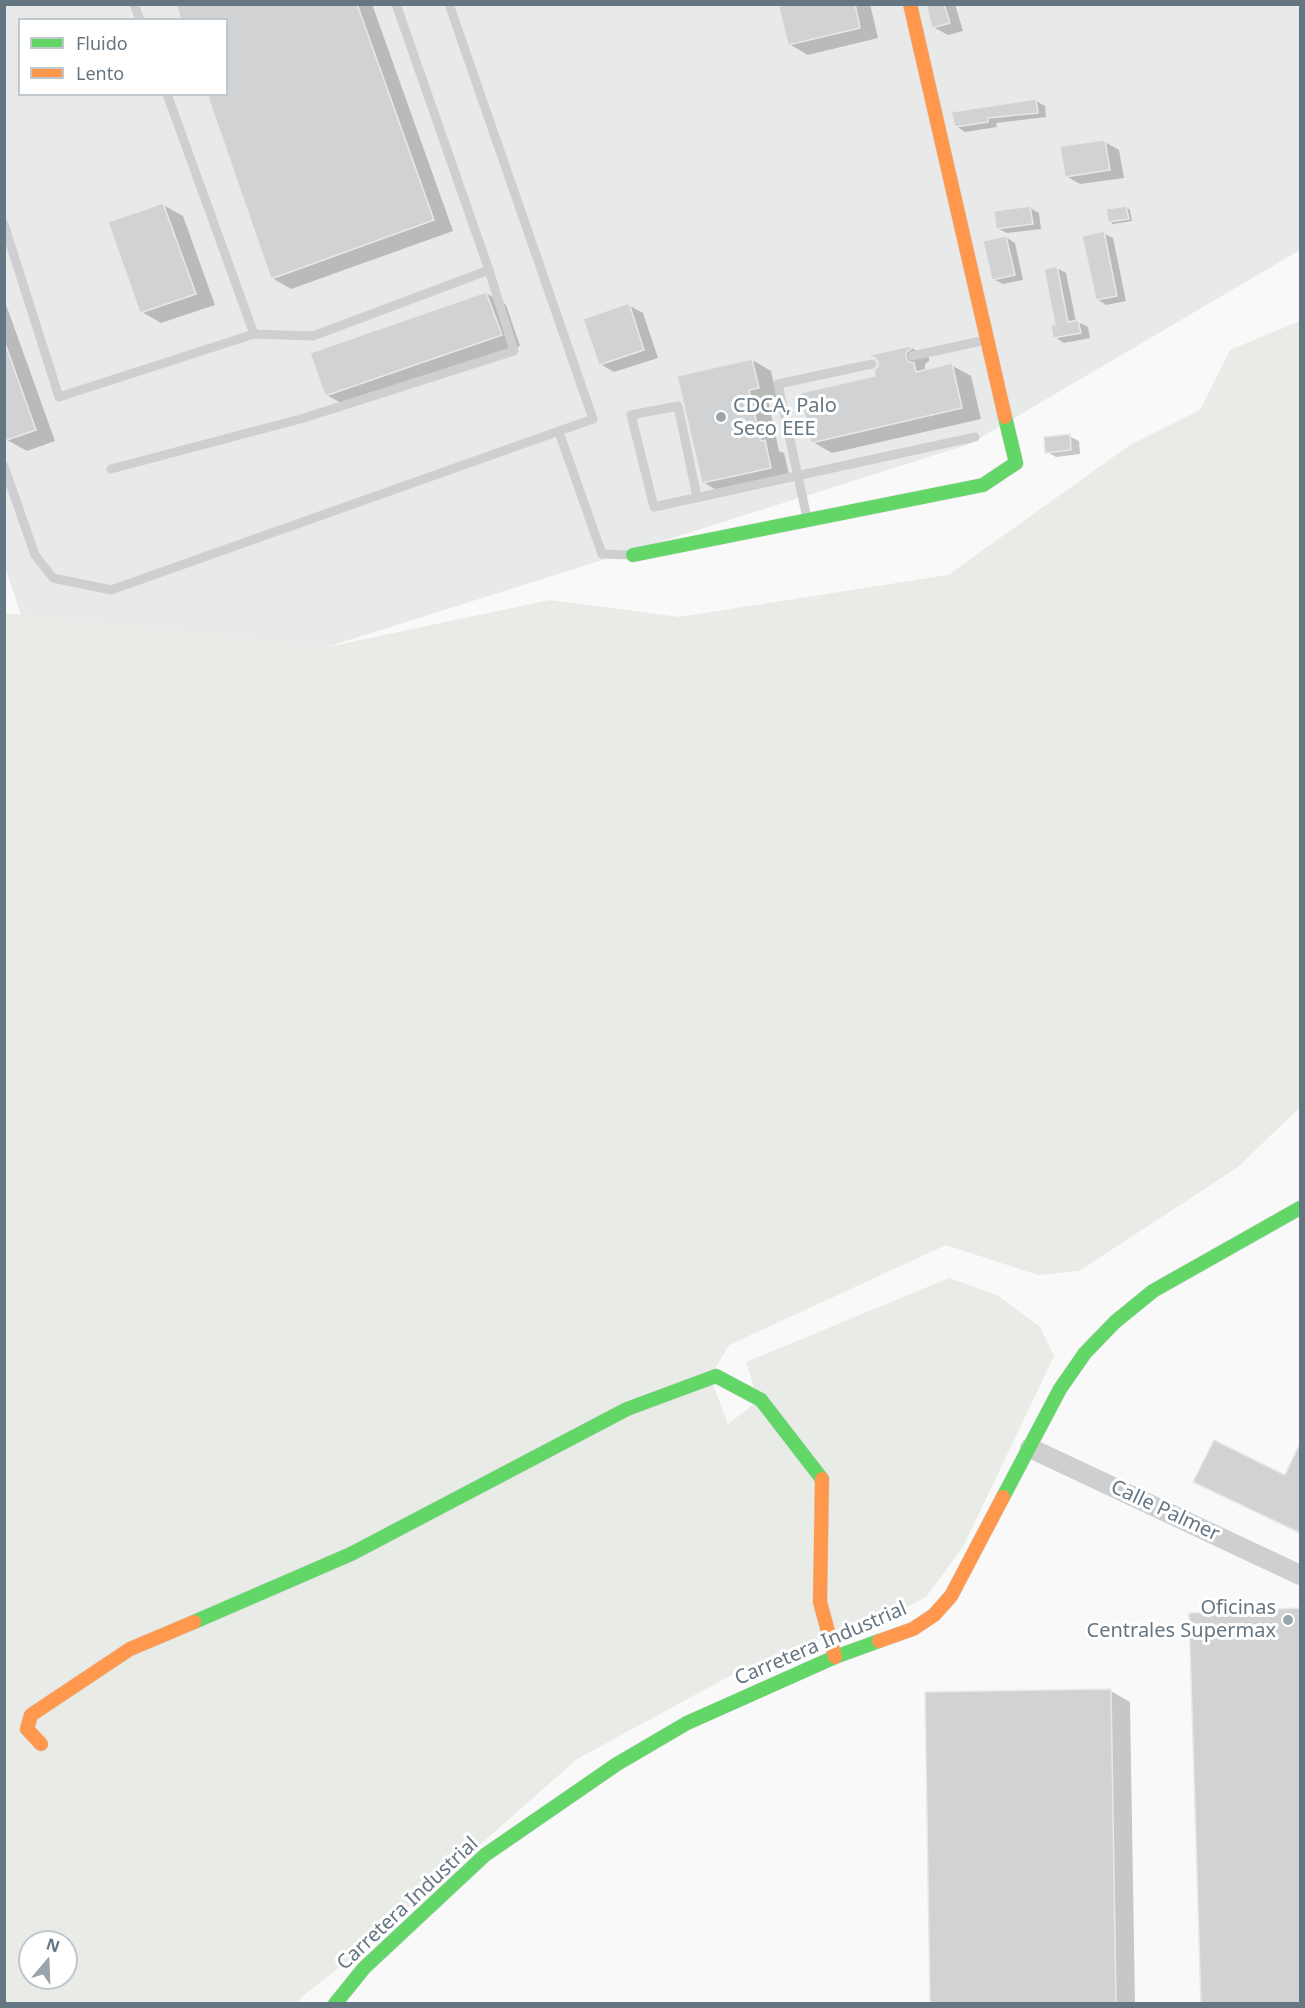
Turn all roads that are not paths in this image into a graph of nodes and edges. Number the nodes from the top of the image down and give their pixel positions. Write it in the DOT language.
graph roads {
  1 [pos="396,4"];
  2 [pos="448,4"];
  3 [pos="910,4"];
  4 [pos="168,96"];
  5 [pos="4,224"];
  6 [pos="489,270"];
  7 [pos="254,334"];
  8 [pos="987,340"];
  9 [pos="912,356"];
  10 [pos="872,364"];
  11 [pos="559,432"];
  12 [pos="975,437"];
  13 [pos="4,466"];
  14 [pos="111,469"];
  15 [pos="797,475"];
  16 [pos="696,497"];
  17 [pos="807,520"];
  18 [pos="633,555"];
  19 [pos="1300,1208"];
  20 [pos="1030,1448"];
  21 [pos="1300,1575"];
  22 [pos="835,1657"];
  23 [pos="40,1744"];
  24 [pos="335,2004"];
  1 -- 6 [label="lane"];
  2 -- 11 [label="lane"];
  3 -- 8 [label="street"];
  4 -- 7 [label="lane"];
  5 -- 7 [label="lane"];
  6 -- 7 [label="lane"];
  6 -- 14 [label="lane"];
  8 -- 9 [label="lane"];
  8 -- 17 [label="street"];
  10 -- 15 [label="lane"];
  11 -- 13 [label="lane"];
  11 -- 18 [label="lane"];
  12 -- 15 [label="lane"];
  15 -- 16 [label="lane"];
  15 -- 17 [label="lane"];
  16 -- 16 [label="lane"];
  17 -- 18 [label="street"];
  19 -- 20 [label="street, Carretera Industrial"];
  20 -- 21 [label="street, Calle Palmer"];
  20 -- 22 [label="street, Carretera Industrial"];
  22 -- 23 [label="street"];
  22 -- 24 [label="street, Carretera Industrial"];
}
